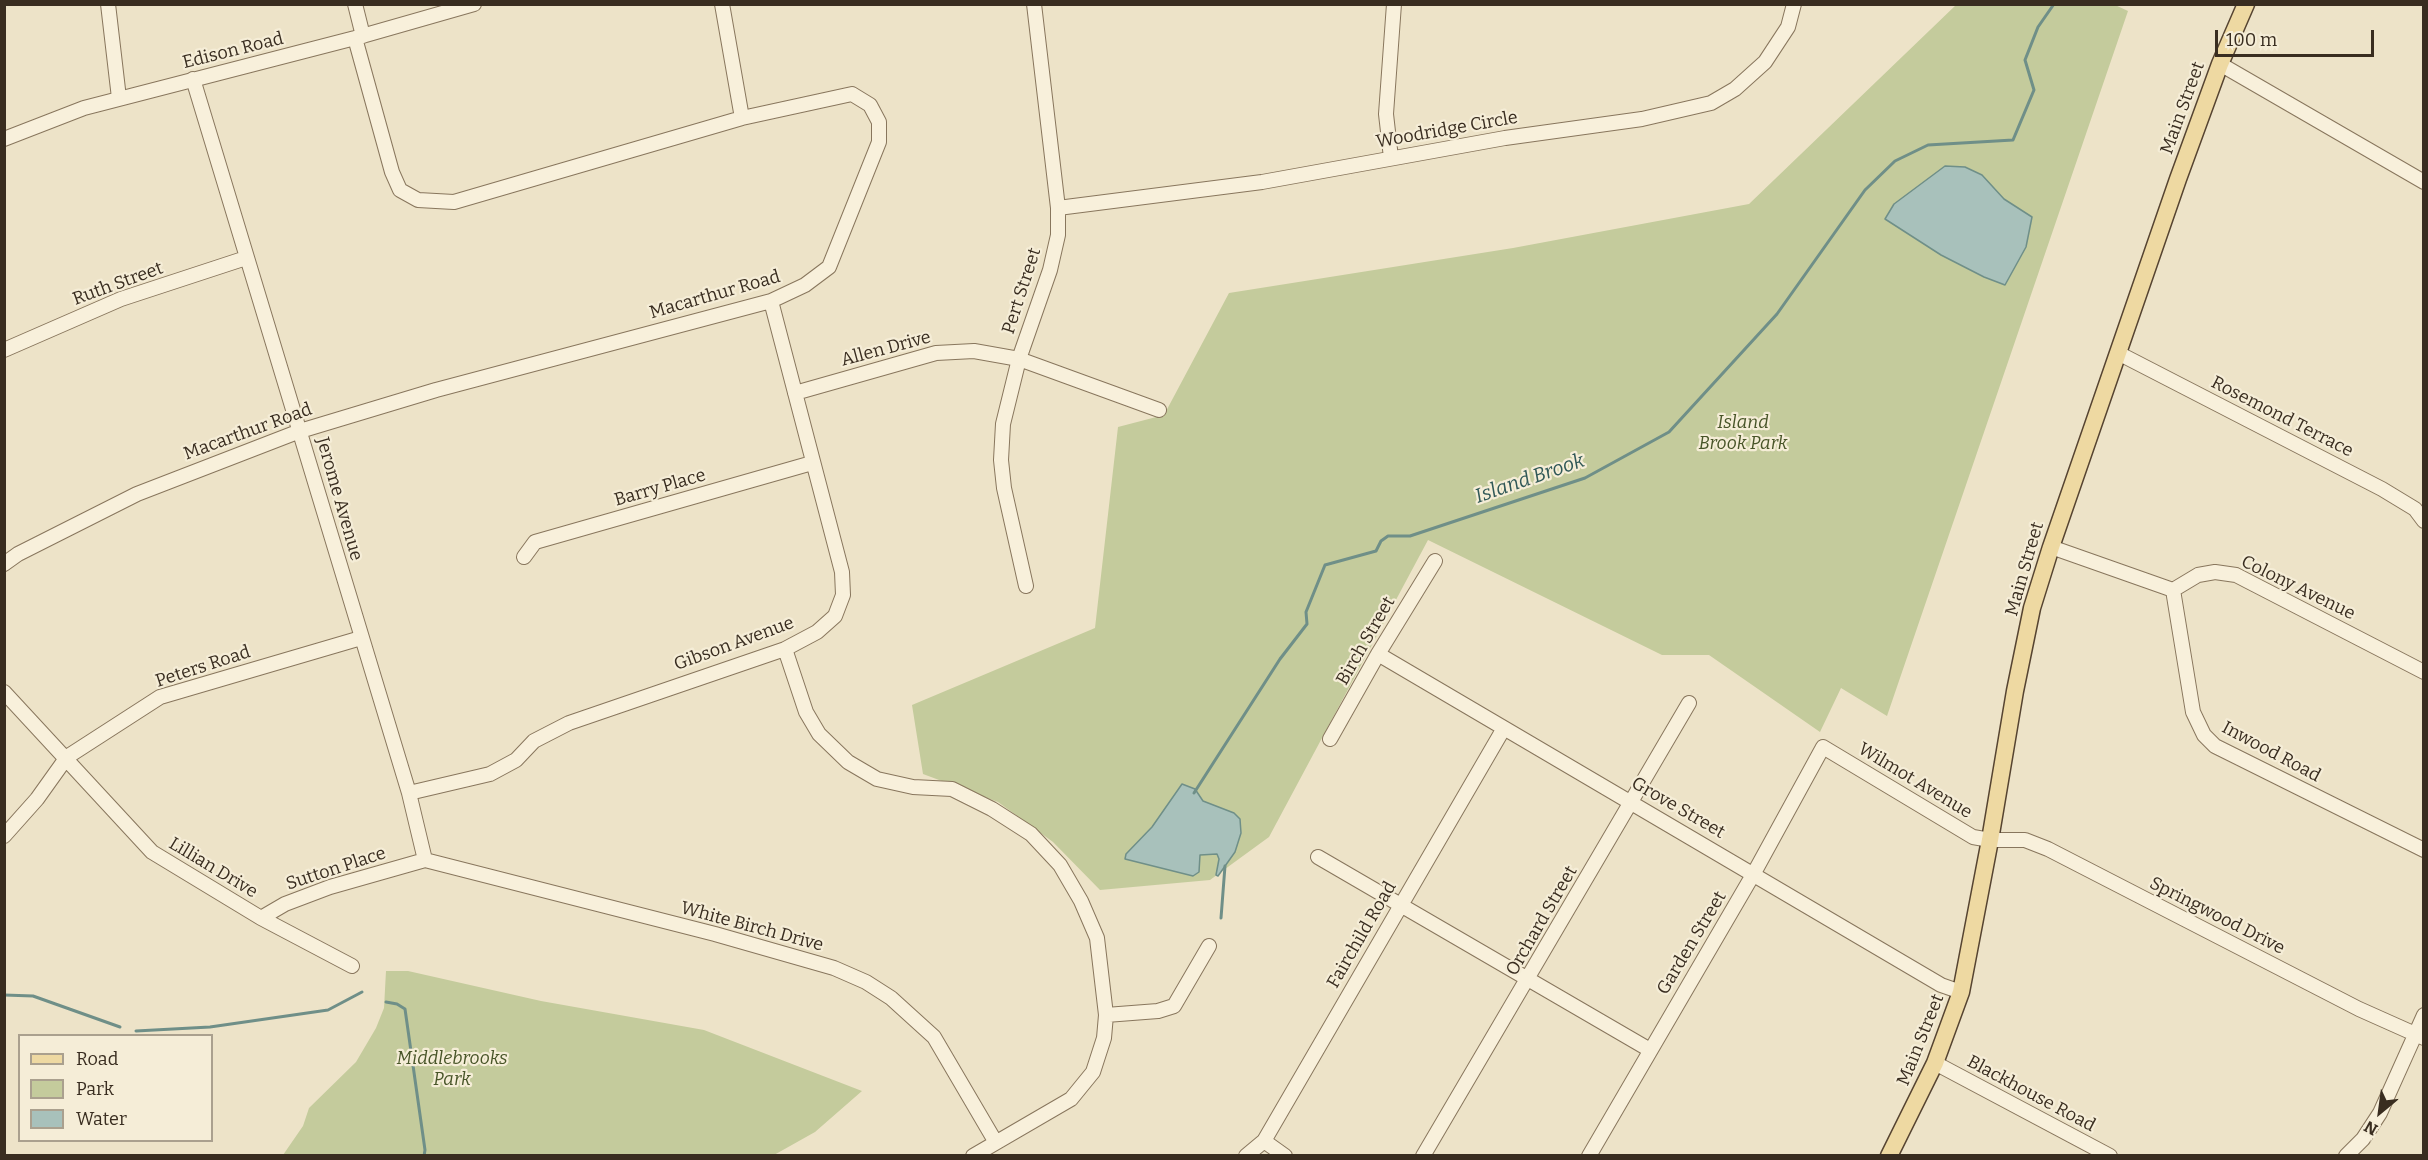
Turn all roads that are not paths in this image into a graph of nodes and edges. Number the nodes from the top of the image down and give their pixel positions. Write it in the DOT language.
graph roads {
  1 [pos="108,4"];
  2 [pos="355,4"];
  3 [pos="474,4"];
  4 [pos="722,4"];
  5 [pos="1034,4"];
  6 [pos="1394,4"];
  7 [pos="1794,4"];
  8 [pos="2246,4"];
  9 [pos="359,37"];
  10 [pos="2220,64"];
  11 [pos="193,79"];
  12 [pos="119,98"];
  13 [pos="742,118"];
  14 [pos="4,139"];
  15 [pos="1391,158"];
  16 [pos="2424,183"];
  17 [pos="1058,208"];
  18 [pos="246,258"];
  19 [pos="771,301"];
  20 [pos="4,350"];
  21 [pos="2118,353"];
  22 [pos="1019,359"];
  23 [pos="795,393"];
  24 [pos="1159,410"];
  25 [pos="300,431"];
  26 [pos="812,463"];
  27 [pos="2424,521"];
  28 [pos="2051,547"];
  29 [pos="524,557"];
  30 [pos="1435,561"];
  31 [pos="4,564"];
  32 [pos="1026,586"];
  33 [pos="2173,590"];
  34 [pos="361,638"];
  35 [pos="785,649"];
  36 [pos="1378,654"];
  37 [pos="2424,672"];
  38 [pos="4,692"];
  39 [pos="1689,703"];
  40 [pos="1504,728"];
  41 [pos="1330,740"];
  42 [pos="1823,747"];
  43 [pos="67,757"];
  44 [pos="409,794"];
  45 [pos="1631,801"];
  46 [pos="4,836"];
  47 [pos="1990,840"];
  48 [pos="2424,850"];
  49 [pos="1318,857"];
  50 [pos="425,860"];
  51 [pos="1755,873"];
  52 [pos="1401,904"];
  53 [pos="261,918"];
  54 [pos="1209,946"];
  55 [pos="352,966"];
  56 [pos="1528,980"];
  57 [pos="1961,992"];
  58 [pos="1106,1014"];
  59 [pos="2424,1015"];
  60 [pos="2419,1036"];
  61 [pos="1650,1050"];
  62 [pos="1935,1064"];
  63 [pos="995,1141"];
  64 [pos="1264,1141"];
  65 [pos="973,1155"];
  66 [pos="1245,1155"];
  67 [pos="1285,1155"];
  68 [pos="1423,1155"];
  69 [pos="1589,1155"];
  70 [pos="1889,1155"];
  71 [pos="2110,1155"];
  72 [pos="2346,1155"];
  1 -- 12 [label="street"];
  2 -- 9 [label="street, Macarthur Road"];
  3 -- 9 [label="street, Edison Road"];
  4 -- 13 [label="street"];
  5 -- 17 [label="street, Pert Street"];
  6 -- 15 [label="street"];
  7 -- 15 [label="street, Woodridge Circle"];
  8 -- 10 [label="main road, Main Street"];
  9 -- 11 [label="street, Edison Road"];
  9 -- 13 [label="street, Macarthur Road"];
  10 -- 16 [label="street"];
  10 -- 21 [label="main road, Main Street"];
  11 -- 12 [label="street, Edison Road"];
  11 -- 18 [label="street, Jerome Avenue"];
  12 -- 14 [label="street, Edison Road"];
  13 -- 19 [label="street, Macarthur Road"];
  15 -- 17 [label="street, Woodridge Circle"];
  17 -- 22 [label="street, Pert Street"];
  18 -- 20 [label="street, Ruth Street"];
  18 -- 25 [label="street, Jerome Avenue"];
  19 -- 23 [label="street, Gibson Avenue"];
  19 -- 25 [label="street, Macarthur Road"];
  21 -- 27 [label="street, Rosemond Terrace"];
  21 -- 28 [label="main road, Main Street"];
  22 -- 23 [label="street, Allen Drive"];
  22 -- 24 [label="street, Allen Drive"];
  22 -- 32 [label="street, Pert Street"];
  23 -- 26 [label="street, Gibson Avenue"];
  25 -- 31 [label="street, Macarthur Road"];
  25 -- 34 [label="street, Jerome Avenue"];
  26 -- 29 [label="street, Barry Place"];
  26 -- 35 [label="street, Gibson Avenue"];
  28 -- 33 [label="street"];
  28 -- 47 [label="main road, Main Street"];
  30 -- 36 [label="street, Birch Street"];
  33 -- 37 [label="street, Colony Avenue"];
  33 -- 48 [label="street, Inwood Road"];
  34 -- 43 [label="street, Peters Road"];
  34 -- 44 [label="street, Jerome Avenue"];
  35 -- 44 [label="street, Gibson Avenue"];
  35 -- 58 [label="street"];
  36 -- 40 [label="street, Grove Street"];
  36 -- 41 [label="street, Birch Street"];
  38 -- 43 [label="street, Lillian Drive"];
  39 -- 45 [label="street, Orchard Street"];
  40 -- 45 [label="street, Grove Street"];
  40 -- 52 [label="street, Fairchild Road"];
  42 -- 47 [label="street, Wilmot Avenue"];
  42 -- 51 [label="street, Garden Street"];
  43 -- 46 [label="street"];
  43 -- 53 [label="street, Lillian Drive"];
  44 -- 50 [label="street, Jerome Avenue"];
  45 -- 51 [label="street, Grove Street"];
  45 -- 56 [label="street, Orchard Street"];
  47 -- 57 [label="main road, Main Street"];
  47 -- 60 [label="street, Springwood Drive"];
  49 -- 52 [label="street"];
  50 -- 53 [label="street, Sutton Place"];
  50 -- 63 [label="street, White Birch Drive"];
  51 -- 57 [label="street, Grove Street"];
  51 -- 61 [label="street, Garden Street"];
  52 -- 56 [label="street"];
  52 -- 64 [label="street, Fairchild Road"];
  53 -- 55 [label="street, Lillian Drive"];
  54 -- 58 [label="street"];
  56 -- 61 [label="street"];
  56 -- 68 [label="street, Orchard Street"];
  57 -- 62 [label="main road, Main Street"];
  58 -- 63 [label="street"];
  59 -- 60 [label="street"];
  60 -- 72 [label="street"];
  61 -- 69 [label="street, Garden Street"];
  62 -- 70 [label="main road, Main Street"];
  62 -- 71 [label="street, Blackhouse Road"];
  63 -- 65 [label="street"];
  64 -- 66 [label="street, Fairchild Road"];
  64 -- 67 [label="street"];
}
